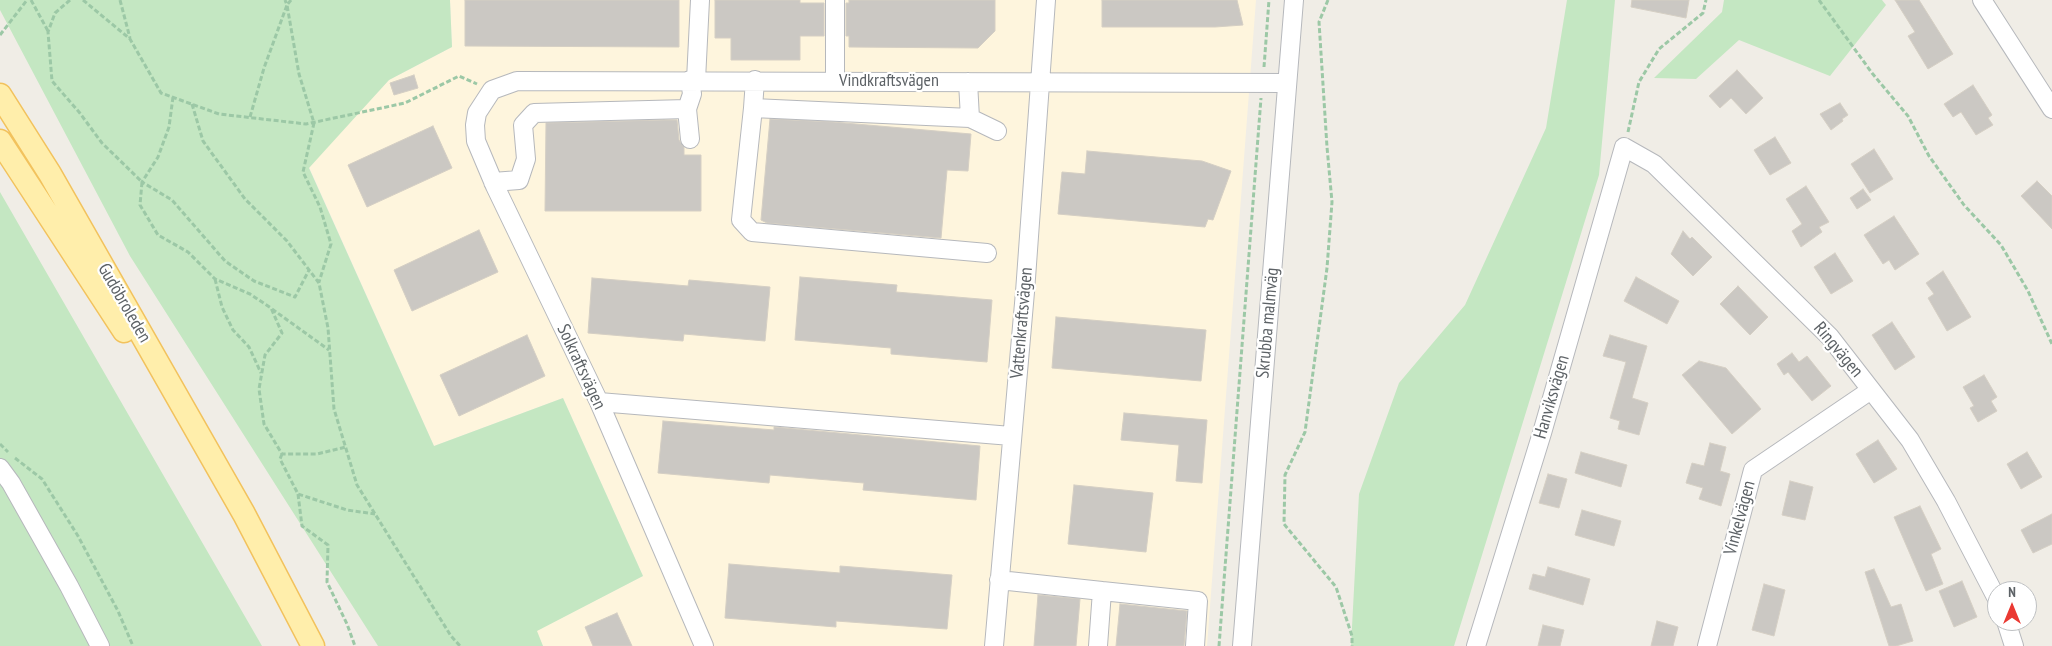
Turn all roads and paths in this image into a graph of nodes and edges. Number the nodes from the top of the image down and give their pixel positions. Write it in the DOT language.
graph roads {
  1 [pos="29,0"];
  2 [pos="70,0"];
  3 [pos="83,0"];
  4 [pos="120,0"];
  5 [pos="285,0"];
  6 [pos="291,0"];
  7 [pos="700,0"];
  8 [pos="835,0"];
  9 [pos="1046,0"];
  10 [pos="1269,0"];
  11 [pos="1294,0"];
  12 [pos="1328,0"];
  13 [pos="1706,0"];
  14 [pos="1820,0"];
  15 [pos="1982,0"];
  16 [pos="287,5"];
  17 [pos="48,32"];
  18 [pos="0,35"];
  19 [pos="130,39"];
  20 [pos="693,80"];
  21 [pos="755,80"];
  22 [pos="835,81"];
  23 [pos="968,82"];
  24 [pos="1040,83"];
  25 [pos="1262,84"];
  26 [pos="1287,84"];
  27 [pos="492,90"];
  28 [pos="0,95"];
  29 [pos="173,97"];
  30 [pos="192,104"];
  31 [pos="753,108"];
  32 [pos="687,109"];
  33 [pos="2052,109"];
  34 [pos="250,117"];
  35 [pos="970,118"];
  36 [pos="314,123"];
  37 [pos="997,131"];
  38 [pos="690,139"];
  39 [pos="0,141"];
  40 [pos="1624,147"];
  41 [pos="142,182"];
  42 [pos="493,182"];
  43 [pos="988,253"];
  44 [pos="309,270"];
  45 [pos="215,278"];
  46 [pos="319,283"];
  47 [pos="271,308"];
  48 [pos="2052,344"];
  49 [pos="330,350"];
  50 [pos="262,374"];
  51 [pos="1871,390"];
  52 [pos="599,402"];
  53 [pos="1011,436"];
  54 [pos="0,444"];
  55 [pos="346,448"];
  56 [pos="282,454"];
  57 [pos="0,468"];
  58 [pos="298,494"];
  59 [pos="244,514"];
  60 [pos="376,514"];
  61 [pos="999,580"];
  62 [pos="1988,581"];
  63 [pos="1102,591"];
  64 [pos="2009,631"];
  65 [pos="100,646"];
  66 [pos="132,646"];
  67 [pos="313,646"];
  68 [pos="355,646"];
  69 [pos="460,646"];
  70 [pos="704,646"];
  71 [pos="994,646"];
  72 [pos="1098,646"];
  73 [pos="1195,646"];
  74 [pos="1219,646"];
  75 [pos="1242,646"];
  76 [pos="1352,646"];
  77 [pos="1476,646"];
  78 [pos="1707,646"];
  79 [pos="2014,646"];
  1 -- 17 [label="path"];
  1 -- 18 [label="path"];
  2 -- 17 [label="path"];
  3 -- 19 [label="path"];
  4 -- 19 [label="path"];
  5 -- 16 [label="path"];
  6 -- 16 [label="path"];
  7 -- 20 [label="street"];
  8 -- 22 [label="street"];
  9 -- 24 [label="street, Vattenkraftsvägen"];
  10 -- 25 [label="path"];
  11 -- 26 [label="street, Skrubba malmväg"];
  12 -- 76 [label="path"];
  13 -- 40 [label="path"];
  14 -- 48 [label="path"];
  15 -- 33 [label="street"];
  16 -- 34 [label="path"];
  16 -- 36 [label="path"];
  17 -- 41 [label="path"];
  19 -- 29 [label="path"];
  20 -- 21 [label="street, Vindkraftsvägen"];
  20 -- 27 [label="street, Vindkraftsvägen"];
  20 -- 32 [label="street"];
  21 -- 22 [label="street, Vindkraftsvägen"];
  21 -- 31 [label="street"];
  22 -- 23 [label="street, Vindkraftsvägen"];
  23 -- 24 [label="street, Vindkraftsvägen"];
  23 -- 35 [label="street"];
  24 -- 25 [label="street, Vindkraftsvägen"];
  24 -- 53 [label="street, Vattenkraftsvägen"];
  25 -- 26 [label="street, Vindkraftsvägen"];
  25 -- 74 [label="path"];
  26 -- 75 [label="street, Skrubba malmväg"];
  27 -- 36 [label="path"];
  27 -- 42 [label="street, Solkraftsvägen"];
  28 -- 59 [label="main road, Gudöbroleden"];
  29 -- 30 [label="path"];
  29 -- 41 [label="path"];
  30 -- 34 [label="path"];
  30 -- 44 [label="path"];
  31 -- 35 [label="street"];
  31 -- 43 [label="street"];
  32 -- 38 [label="street"];
  32 -- 42 [label="street"];
  34 -- 36 [label="path"];
  35 -- 37 [label="street"];
  36 -- 46 [label="path"];
  39 -- 59 [label="main road, Gudöbroleden"];
  40 -- 51 [label="street, Ringvägen"];
  40 -- 77 [label="street, Hanviksvägen"];
  41 -- 44 [label="path"];
  41 -- 45 [label="path"];
  42 -- 52 [label="street, Solkraftsvägen"];
  44 -- 46 [label="path"];
  45 -- 47 [label="path"];
  45 -- 50 [label="path"];
  46 -- 49 [label="path"];
  47 -- 49 [label="path"];
  47 -- 50 [label="path"];
  49 -- 55 [label="path"];
  50 -- 56 [label="path"];
  51 -- 62 [label="street, Ringvägen"];
  51 -- 78 [label="street, Vinkelvägen"];
  52 -- 53 [label="street"];
  52 -- 70 [label="street, Solkraftsvägen"];
  53 -- 61 [label="street, Vattenkraftsvägen"];
  54 -- 66 [label="path"];
  55 -- 56 [label="path"];
  55 -- 60 [label="path"];
  56 -- 58 [label="path"];
  57 -- 65 [label="street"];
  58 -- 60 [label="path"];
  58 -- 68 [label="path"];
  59 -- 67 [label="main road, Gudöbroleden"];
  60 -- 69 [label="path"];
  61 -- 63 [label="street"];
  61 -- 71 [label="street, Vattenkraftsvägen"];
  63 -- 72 [label="street"];
  63 -- 73 [label="street"];
  64 -- 79 [label="street"];
}
